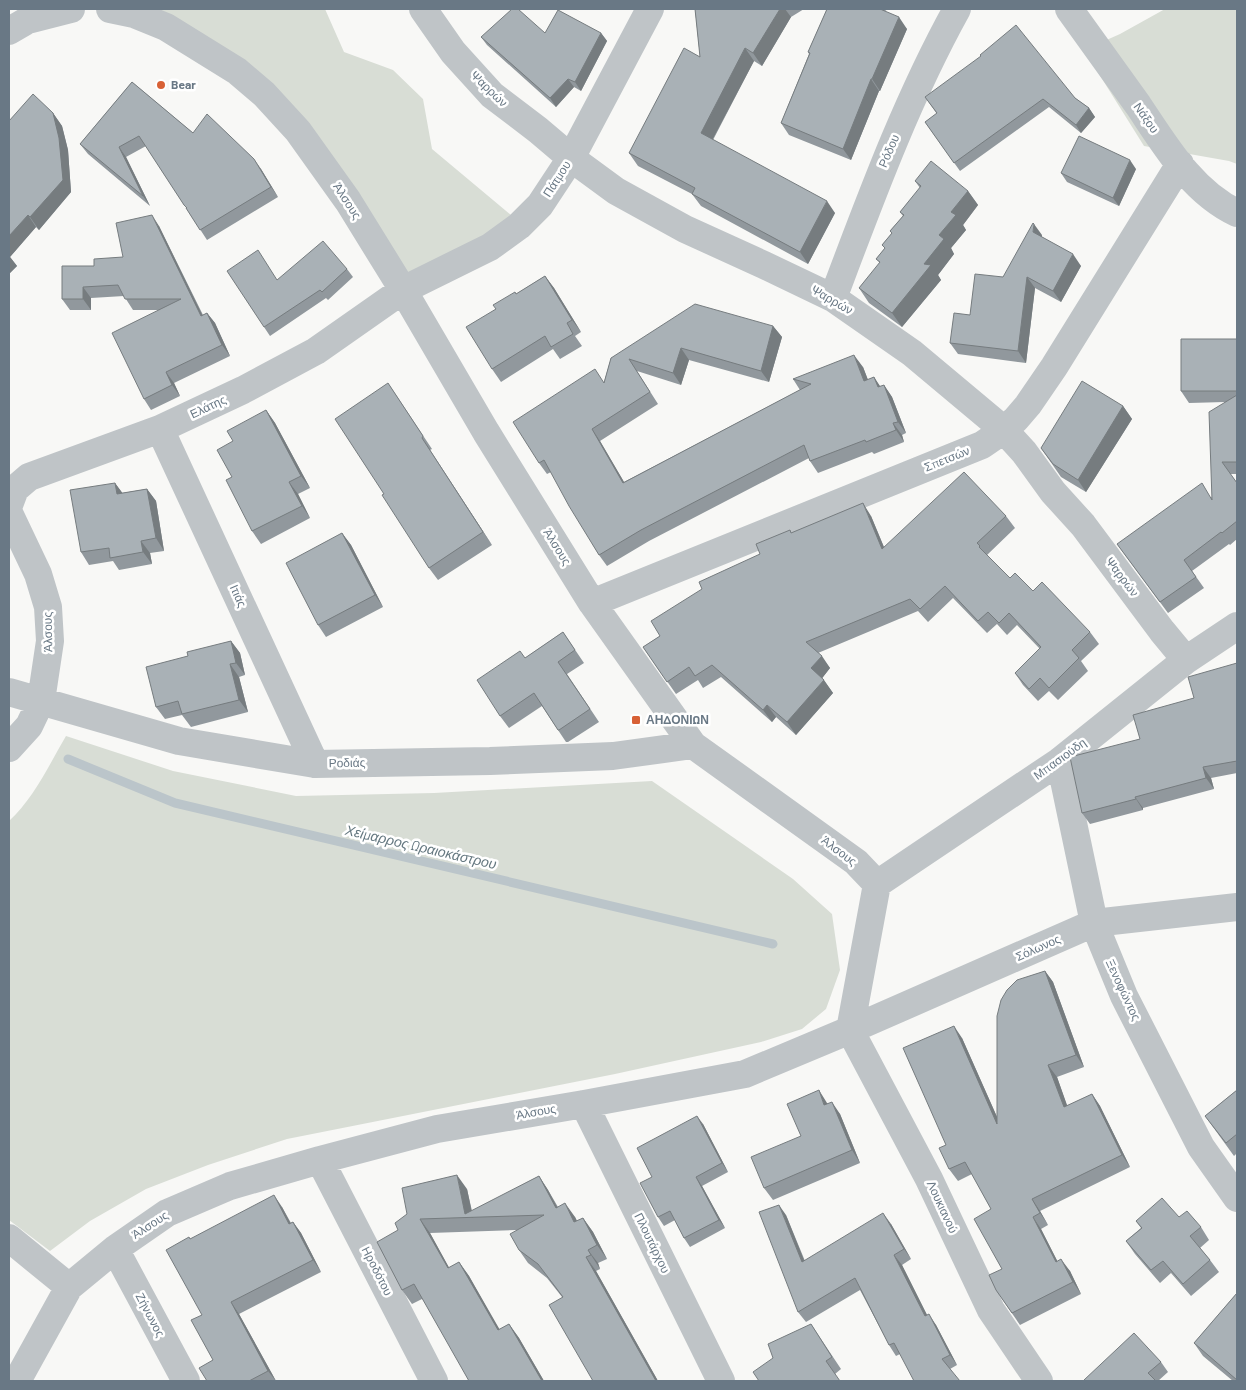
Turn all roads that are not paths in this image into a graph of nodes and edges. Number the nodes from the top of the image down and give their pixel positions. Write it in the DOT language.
graph roads {
  1 [pos="71,9"];
  2 [pos="110,9"];
  3 [pos="145,9"];
  4 [pos="423,9"];
  5 [pos="650,9"];
  6 [pos="957,9"];
  7 [pos="1069,9"];
  8 [pos="28,20"];
  9 [pos="166,27"];
  10 [pos="570,158"];
  11 [pos="1180,164"];
  12 [pos="1237,213"];
  13 [pos="403,290"];
  14 [pos="833,298"];
  15 [pos="160,429"];
  16 [pos="1004,430"];
  17 [pos="9,505"];
  18 [pos="9,513"];
  19 [pos="592,603"];
  20 [pos="1237,626"];
  21 [pos="1186,660"];
  22 [pos="9,692"];
  23 [pos="41,701"];
  24 [pos="693,745"];
  25 [pos="9,748"];
  26 [pos="1060,761"];
  27 [pos="315,764"];
  28 [pos="877,884"];
  29 [pos="1237,907"];
  30 [pos="1094,924"];
  31 [pos="850,1030"];
  32 [pos="584,1104"];
  33 [pos="320,1160"];
  34 [pos="1237,1198"];
  35 [pos="9,1238"];
  36 [pos="115,1249"];
  37 [pos="69,1287"];
  38 [pos="17,1381"];
  39 [pos="186,1381"];
  40 [pos="434,1381"];
  41 [pos="721,1381"];
  42 [pos="1039,1381"];
  1 -- 8 [label="street"];
  2 -- 9 [label="street, Άλσους"];
  3 -- 9 [label="street"];
  4 -- 10 [label="street, Ψαρρών"];
  5 -- 10 [label="street, Πάτμου"];
  6 -- 14 [label="street, Ρόδου"];
  7 -- 11 [label="street, Νάξου"];
  9 -- 13 [label="street, Άλσους"];
  10 -- 13 [label="street, Πάτμου"];
  10 -- 14 [label="street, Ψαρρών"];
  11 -- 12 [label="street, Νάξου"];
  11 -- 16 [label="street, Σπετσών"];
  13 -- 15 [label="street, Ελάτης"];
  13 -- 19 [label="street, Άλσους"];
  14 -- 16 [label="street, Ψαρρών"];
  15 -- 17 [label="street, Ελάτης"];
  15 -- 27 [label="street, Ιτιάς"];
  16 -- 19 [label="street, Σπετσών"];
  16 -- 21 [label="street, Ψαρρών"];
  18 -- 23 [label="street, Άλσους"];
  19 -- 24 [label="street, Άλσους"];
  20 -- 21 [label="street, Μπασιούδη"];
  21 -- 26 [label="street, Μπασιούδη"];
  22 -- 23 [label="street, Ροδιάς"];
  23 -- 25 [label="street, Άλσους"];
  23 -- 27 [label="street, Ροδιάς"];
  24 -- 27 [label="street, Ροδιάς"];
  24 -- 28 [label="street, Άλσους"];
  26 -- 28 [label="street, Μπασιούδη"];
  26 -- 30 [label="street, Ξενοφώντος"];
  28 -- 31 [label="street"];
  29 -- 30 [label="street, Σόλωνος"];
  30 -- 31 [label="street, Σόλωνος"];
  30 -- 34 [label="street, Ξενοφώντος"];
  31 -- 32 [label="street, Άλσους"];
  31 -- 42 [label="street, Λουκιανού"];
  32 -- 33 [label="street, Άλσους"];
  32 -- 41 [label="street, Πλουτάρχου"];
  33 -- 36 [label="street, Άλσους"];
  33 -- 40 [label="street, Ηροδότου"];
  35 -- 37 [label="street"];
  36 -- 37 [label="street, Άλσους"];
  36 -- 39 [label="street, Ζήνωνος"];
  37 -- 38 [label="street, Άλσους"];
}
